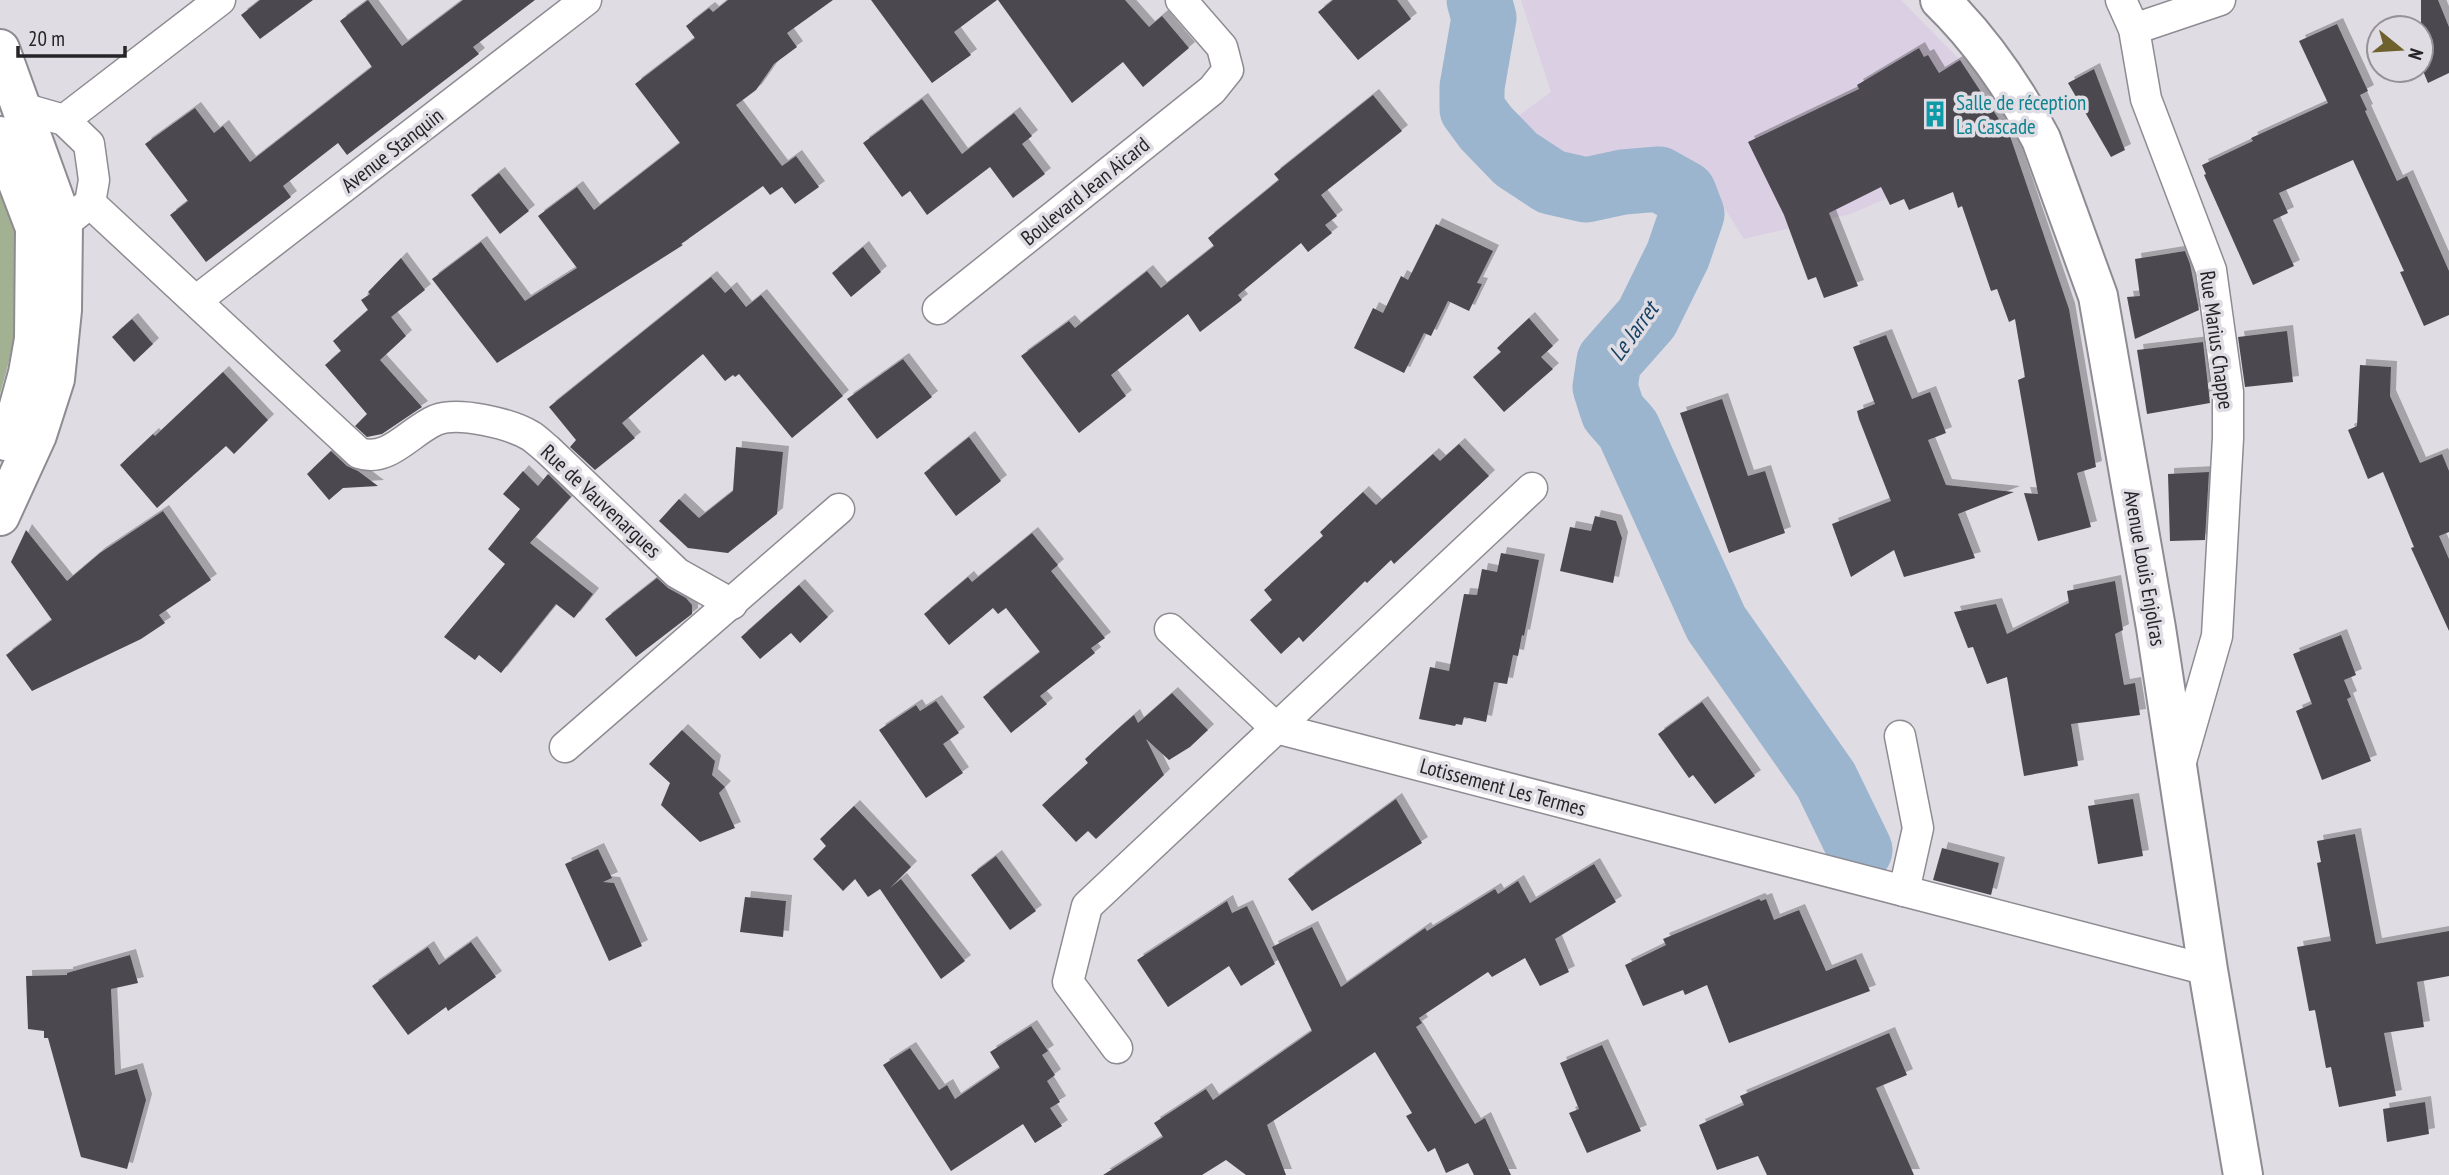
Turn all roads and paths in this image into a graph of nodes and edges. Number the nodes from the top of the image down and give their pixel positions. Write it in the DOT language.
graph roads {
  1 [pos="220,0"];
  2 [pos="586,0"];
  3 [pos="1181,0"];
  4 [pos="1940,0"];
  5 [pos="2122,0"];
  6 [pos="2220,0"];
  7 [pos="2134,29"];
  8 [pos="0,49"];
  9 [pos="64,120"];
  10 [pos="11,122"];
  11 [pos="62,218"];
  12 [pos="197,300"];
  13 [pos="937,309"];
  14 [pos="0,453"];
  15 [pos="1532,488"];
  16 [pos="839,509"];
  17 [pos="0,516"];
  18 [pos="732,604"];
  19 [pos="1170,629"];
  20 [pos="1276,728"];
  21 [pos="1900,736"];
  22 [pos="565,747"];
  23 [pos="2178,772"];
  24 [pos="1905,891"];
  25 [pos="2208,970"];
  26 [pos="1118,1048"];
  27 [pos="2243,1175"];
  1 -- 9 [label="street"];
  2 -- 12 [label="street, Avenue Stanquin"];
  3 -- 13 [label="street, Boulevard Jean Aicard"];
  4 -- 23 [label="main road, Avenue Louis Enjolras"];
  5 -- 7 [label="street, Rue Marius Chappe"];
  6 -- 7 [label="street"];
  7 -- 23 [label="street, Rue Marius Chappe"];
  8 -- 10 [label="main road"];
  9 -- 10 [label="street"];
  9 -- 11 [label="street"];
  10 -- 11 [label="main road"];
  11 -- 12 [label="street, Rue de Vauvenargues"];
  11 -- 14 [label="main road"];
  11 -- 17 [label="main road"];
  12 -- 18 [label="street, Rue de Vauvenargues"];
  15 -- 20 [label="street"];
  16 -- 18 [label="street"];
  18 -- 22 [label="street"];
  19 -- 20 [label="street, Lotissement Les Termes"];
  20 -- 24 [label="street, Lotissement Les Termes"];
  20 -- 26 [label="street"];
  21 -- 24 [label="street"];
  23 -- 25 [label="main road, Avenue Louis Enjolras"];
  24 -- 25 [label="street, Lotissement Les Termes"];
  25 -- 27 [label="main road, Avenue Louis Enjolras"];
}
